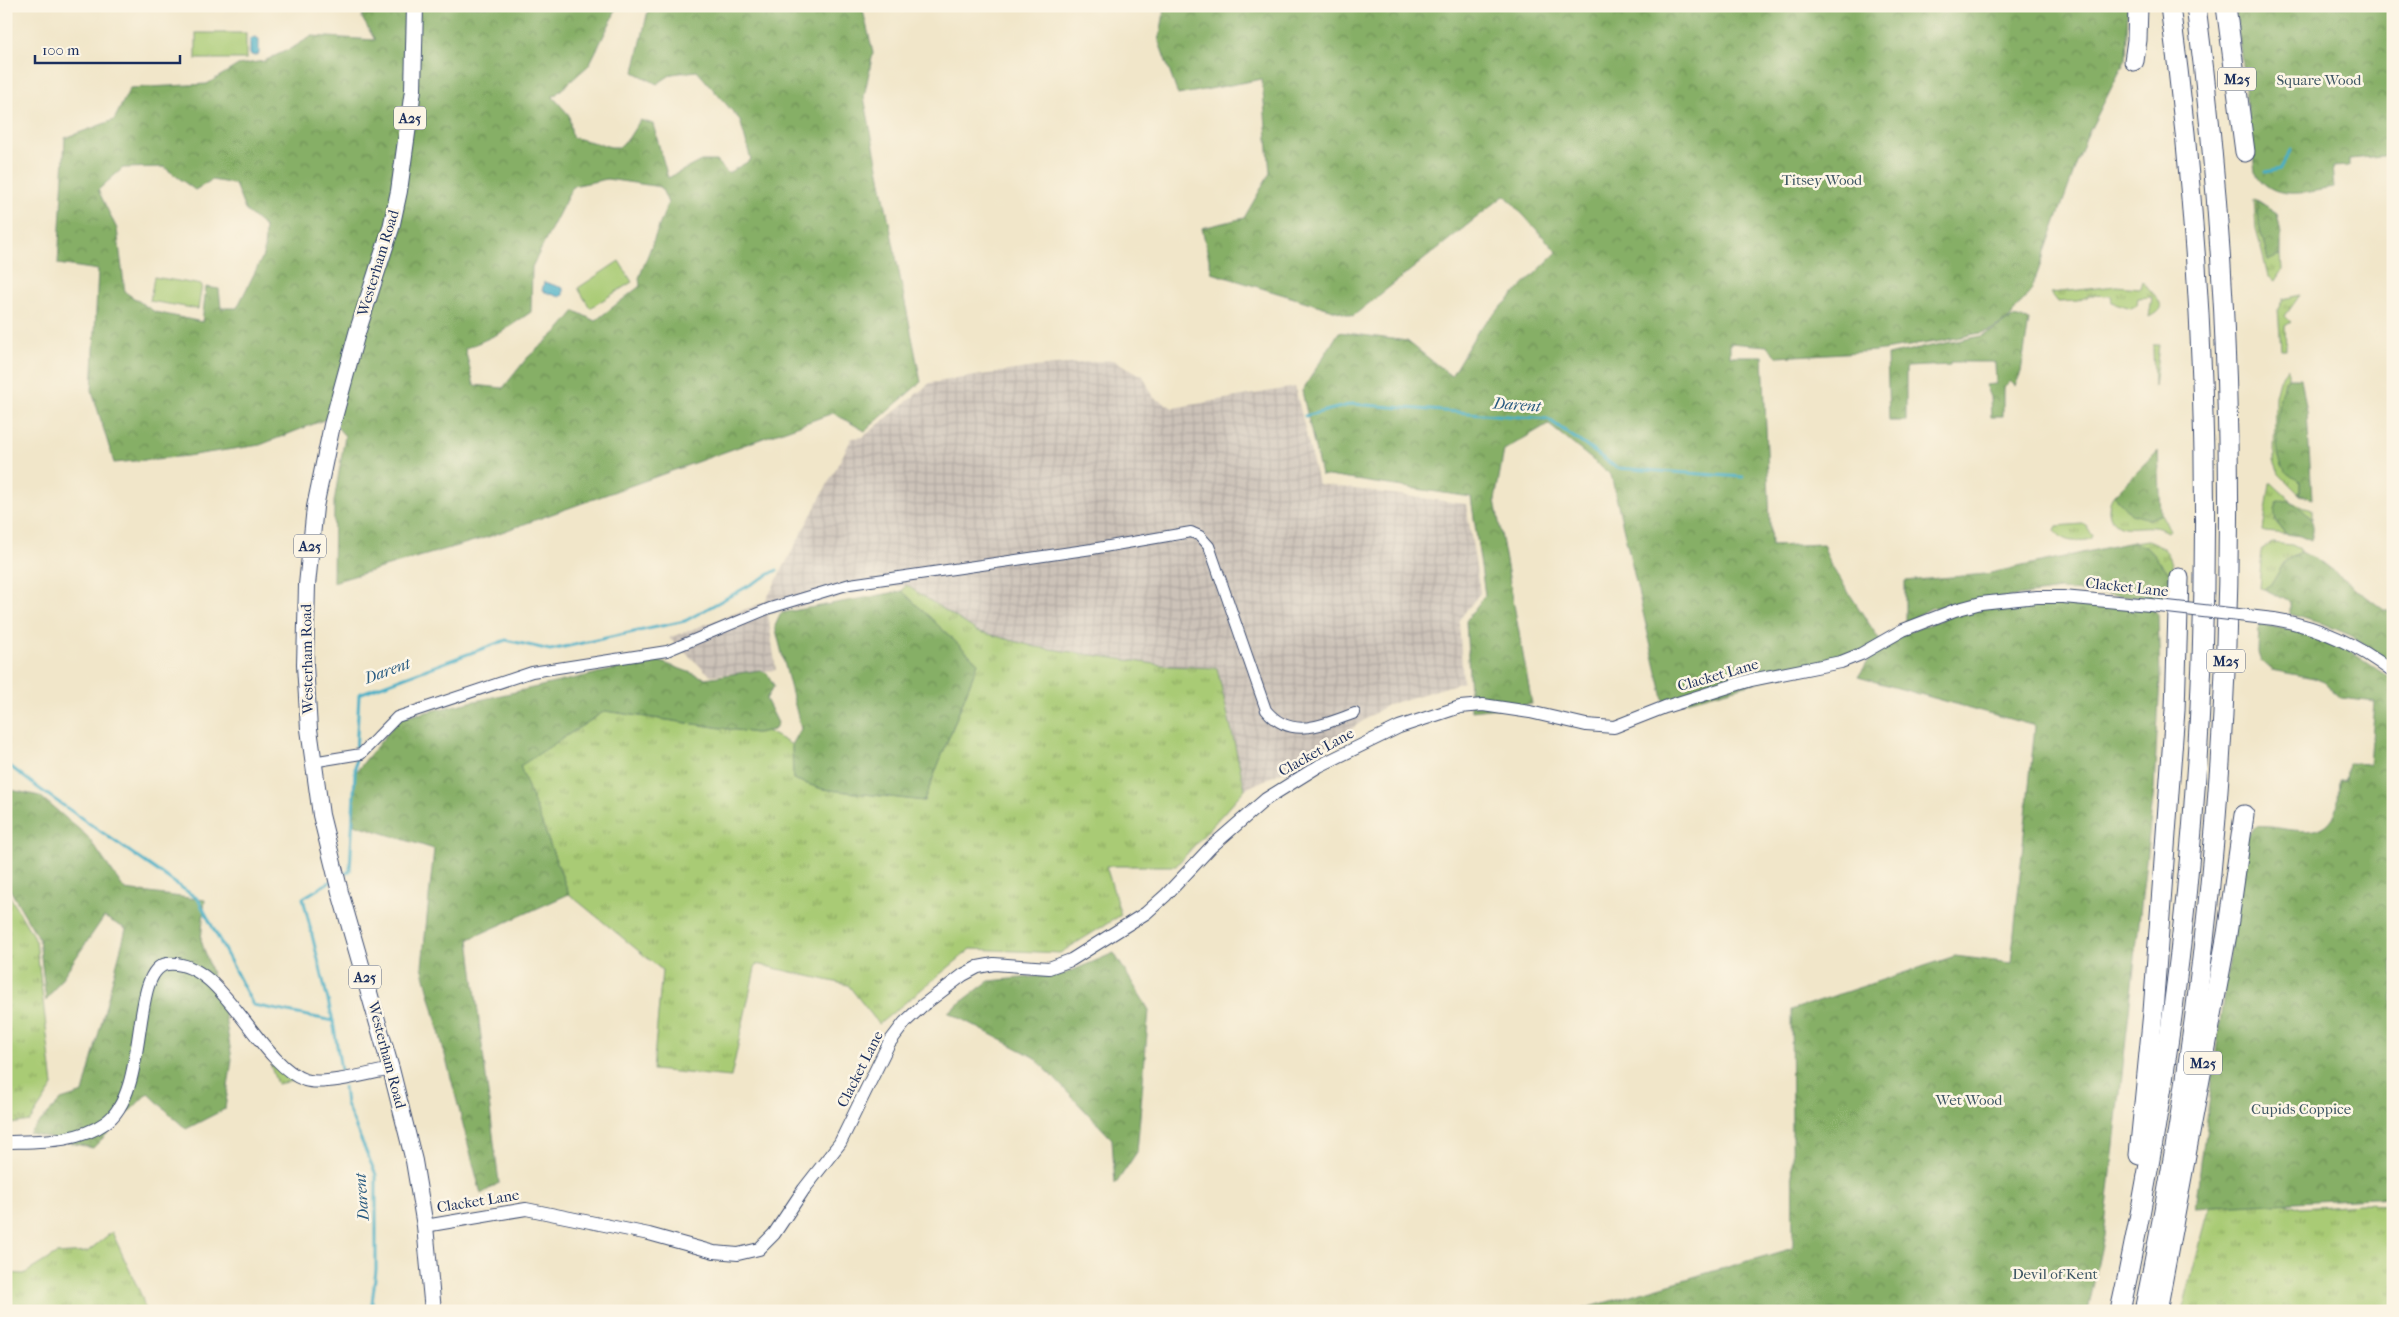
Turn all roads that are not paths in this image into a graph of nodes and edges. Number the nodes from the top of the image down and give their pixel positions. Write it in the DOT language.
graph roads {
  1 [pos="414,6"];
  2 [pos="2138,6"];
  3 [pos="2170,6"];
  4 [pos="2196,6"];
  5 [pos="2226,6"];
  6 [pos="2134,61"];
  7 [pos="2245,152"];
  8 [pos="2179,578"];
  9 [pos="2393,672"];
  10 [pos="1355,713"];
  11 [pos="312,762"];
  12 [pos="2244,815"];
  13 [pos="391,1069"];
  14 [pos="6,1142"];
  15 [pos="425,1226"];
  16 [pos="2132,1252"];
  17 [pos="433,1311"];
  18 [pos="2120,1311"];
  19 [pos="2144,1311"];
  20 [pos="2157,1311"];
  1 -- 11 [label="main road, Westerham Road / A25"];
  2 -- 6 [label="highway"];
  3 -- 16 [label="highway, M25"];
  4 -- 19 [label="highway, M25"];
  5 -- 7 [label="highway, M25"];
  8 -- 16 [label="highway, M25"];
  9 -- 15 [label="street, Clacket Lane, bridge"];
  10 -- 11 [label="street"];
  11 -- 13 [label="main road, Westerham Road / A25"];
  12 -- 20 [label="highway, M25"];
  13 -- 14 [label="street"];
  13 -- 15 [label="main road, Westerham Road / A25"];
  15 -- 17 [label="main road, Westerham Road / A25"];
  16 -- 18 [label="highway, M25"];
}
